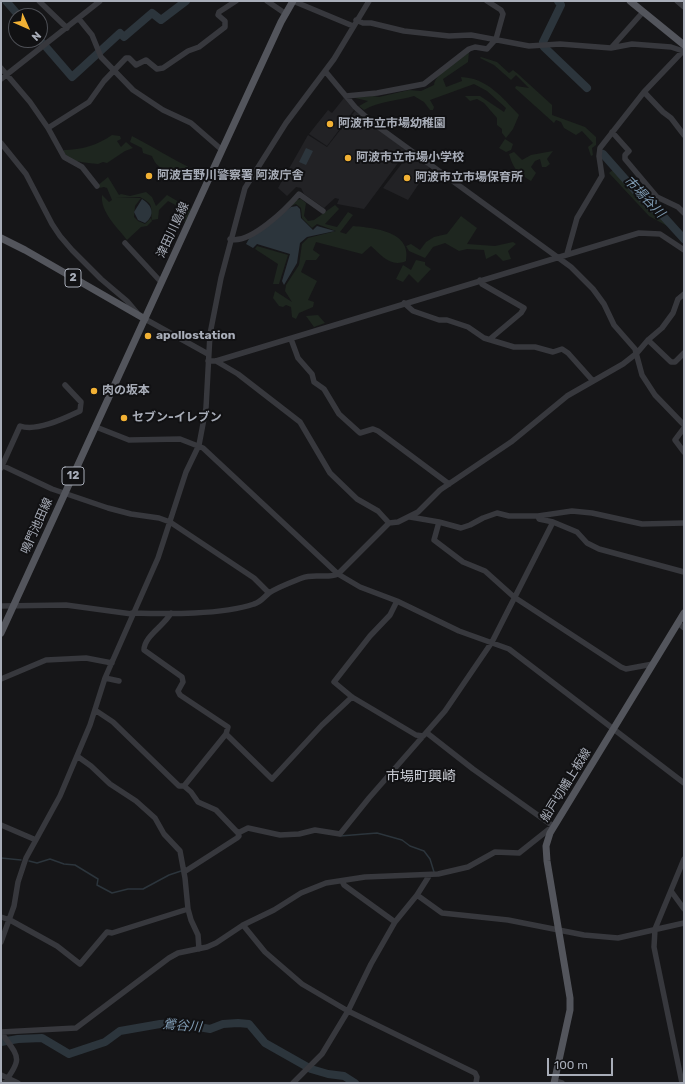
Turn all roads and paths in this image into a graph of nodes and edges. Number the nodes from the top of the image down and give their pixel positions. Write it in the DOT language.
graph roads {
  1 [pos="39,1"];
  2 [pos="100,1"];
  3 [pos="236,1"];
  4 [pos="267,1"];
  5 [pos="293,1"];
  6 [pos="369,1"];
  7 [pos="487,1"];
  8 [pos="630,1"];
  9 [pos="677,1"];
  10 [pos="684,7"];
  11 [pos="643,12"];
  12 [pos="286,14"];
  13 [pos="79,19"];
  14 [pos="356,20"];
  15 [pos="353,26"];
  16 [pos="66,28"];
  17 [pos="496,39"];
  18 [pos="611,48"];
  19 [pos="684,48"];
  20 [pos="1,68"];
  21 [pos="114,70"];
  22 [pos="325,71"];
  23 [pos="6,74"];
  24 [pos="1,79"];
  25 [pos="644,92"];
  26 [pos="346,96"];
  27 [pos="48,128"];
  28 [pos="612,132"];
  29 [pos="684,136"];
  30 [pos="1,143"];
  31 [pos="222,150"];
  32 [pos="97,186"];
  33 [pos="323,210"];
  34 [pos="684,213"];
  35 [pos="1,238"];
  36 [pos="230,239"];
  37 [pos="125,243"];
  38 [pos="684,250"];
  39 [pos="567,254"];
  40 [pos="559,257"];
  41 [pos="480,280"];
  42 [pos="161,282"];
  43 [pos="684,294"];
  44 [pos="404,303"];
  45 [pos="141,317"];
  46 [pos="291,339"];
  47 [pos="490,339"];
  48 [pos="648,340"];
  49 [pos="637,353"];
  50 [pos="684,353"];
  51 [pos="208,354"];
  52 [pos="208,361"];
  53 [pos="216,362"];
  54 [pos="592,381"];
  55 [pos="65,385"];
  56 [pos="684,425"];
  57 [pos="96,427"];
  58 [pos="684,428"];
  59 [pos="199,445"];
  60 [pos="684,452"];
  61 [pos="1,466"];
  62 [pos="449,484"];
  63 [pos="65,492"];
  64 [pos="538,516"];
  65 [pos="410,517"];
  66 [pos="170,522"];
  67 [pos="439,522"];
  68 [pos="553,522"];
  69 [pos="389,523"];
  70 [pos="684,523"];
  71 [pos="684,572"];
  72 [pos="338,574"];
  73 [pos="269,593"];
  74 [pos="514,597"];
  75 [pos="397,601"];
  76 [pos="14,605"];
  77 [pos="1,606"];
  78 [pos="132,613"];
  79 [pos="171,613"];
  80 [pos="684,613"];
  81 [pos="678,623"];
  82 [pos="684,628"];
  83 [pos="1,633"];
  84 [pos="492,642"];
  85 [pos="112,663"];
  86 [pos="653,664"];
  87 [pos="105,678"];
  88 [pos="1,679"];
  89 [pos="119,681"];
  90 [pos="352,696"];
  91 [pos="96,710"];
  92 [pos="613,730"];
  93 [pos="226,734"];
  94 [pos="425,734"];
  95 [pos="77,756"];
  96 [pos="684,783"];
  97 [pos="184,786"];
  98 [pos="1,825"];
  99 [pos="553,826"];
  100 [pos="239,834"];
  101 [pos="36,840"];
  102 [pos="684,859"];
  103 [pos="184,872"];
  104 [pos="429,876"];
  105 [pos="342,881"];
  106 [pos="671,890"];
  107 [pos="417,896"];
  108 [pos="188,909"];
  109 [pos="684,909"];
  110 [pos="1,917"];
  111 [pos="10,920"];
  112 [pos="395,922"];
  113 [pos="684,923"];
  114 [pos="243,925"];
  115 [pos="560,929"];
  116 [pos="655,929"];
  117 [pos="1,942"];
  118 [pos="199,948"];
  119 [pos="348,1011"];
  120 [pos="2,1034"];
  121 [pos="1,1075"];
  122 [pos="8,1078"];
  123 [pos="557,1082"];
  124 [pos="4,1083"];
  125 [pos="18,1083"];
  126 [pos="293,1083"];
  127 [pos="476,1083"];
  128 [pos="682,1083"];
  1 -- 16 [label="street"];
  2 -- 13 [label="street"];
  3 -- 21 [label="street"];
  4 -- 12 [label="street"];
  5 -- 12 [label="main road, 津田川島線"];
  5 -- 15 [label="street"];
  6 -- 14 [label="street"];
  7 -- 17 [label="street"];
  8 -- 11 [label="main road"];
  9 -- 10 [label="street"];
  11 -- 18 [label="street"];
  11 -- 19 [label="main road"];
  12 -- 31 [label="main road, 津田川島線"];
  13 -- 16 [label="street"];
  13 -- 21 [label="street"];
  14 -- 15 [label="street"];
  14 -- 17 [label="street"];
  15 -- 22 [label="street"];
  16 -- 23 [label="street"];
  17 -- 18 [label="street"];
  17 -- 26 [label="street"];
  18 -- 19 [label="street"];
  19 -- 25 [label="street"];
  20 -- 23 [label="street"];
  21 -- 27 [label="street"];
  21 -- 31 [label="street"];
  22 -- 26 [label="street"];
  22 -- 36 [label="street"];
  23 -- 24 [label="street"];
  23 -- 27 [label="street"];
  25 -- 28 [label="street"];
  25 -- 29 [label="street"];
  26 -- 40 [label="street"];
  27 -- 32 [label="street"];
  28 -- 34 [label="street"];
  28 -- 39 [label="street"];
  30 -- 45 [label="street"];
  31 -- 42 [label="main road, 津田川島線"];
  33 -- 36 [label="street"];
  35 -- 45 [label="main road, 2"];
  36 -- 51 [label="street"];
  37 -- 42 [label="street"];
  38 -- 39 [label="street"];
  39 -- 40 [label="street"];
  40 -- 41 [label="street"];
  40 -- 49 [label="street"];
  41 -- 44 [label="street"];
  41 -- 47 [label="street"];
  42 -- 45 [label="main road, 津田川島線"];
  43 -- 48 [label="street"];
  44 -- 46 [label="street"];
  44 -- 47 [label="street"];
  45 -- 51 [label="street"];
  45 -- 57 [label="main road, 鳴門池田線 / 12"];
  46 -- 53 [label="street"];
  46 -- 62 [label="street"];
  47 -- 54 [label="street"];
  48 -- 49 [label="street"];
  48 -- 50 [label="street"];
  49 -- 54 [label="street"];
  49 -- 56 [label="street"];
  51 -- 52 [label="street"];
  52 -- 53 [label="street"];
  52 -- 59 [label="street"];
  53 -- 69 [label="street"];
  54 -- 62 [label="street"];
  55 -- 61 [label="street"];
  57 -- 59 [label="street"];
  57 -- 63 [label="main road, 鳴門池田線 / 12"];
  58 -- 60 [label="street"];
  59 -- 66 [label="street"];
  59 -- 72 [label="street"];
  61 -- 63 [label="street"];
  62 -- 65 [label="street"];
  63 -- 66 [label="street"];
  63 -- 76 [label="main road, 鳴門池田線 / 12"];
  64 -- 67 [label="street"];
  64 -- 68 [label="street"];
  64 -- 70 [label="street"];
  65 -- 67 [label="street"];
  65 -- 69 [label="street"];
  66 -- 73 [label="street"];
  66 -- 78 [label="street"];
  67 -- 74 [label="street"];
  68 -- 71 [label="street"];
  68 -- 74 [label="street"];
  69 -- 72 [label="street"];
  72 -- 73 [label="street"];
  72 -- 75 [label="street"];
  73 -- 79 [label="street"];
  74 -- 84 [label="street"];
  74 -- 86 [label="street"];
  75 -- 84 [label="street"];
  75 -- 90 [label="street"];
  76 -- 77 [label="street"];
  76 -- 78 [label="street"];
  76 -- 83 [label="main road, 鳴門池田線 / 12"];
  78 -- 79 [label="street"];
  78 -- 85 [label="street"];
  79 -- 93 [label="street"];
  80 -- 81 [label="main road, 船戸切幡上板線"];
  81 -- 82 [label="street"];
  81 -- 86 [label="main road, 船戸切幡上板線"];
  84 -- 92 [label="street"];
  84 -- 94 [label="street"];
  85 -- 87 [label="street"];
  85 -- 88 [label="street"];
  86 -- 92 [label="main road, 船戸切幡上板線"];
  87 -- 89 [label="street"];
  87 -- 91 [label="street"];
  90 -- 93 [label="street"];
  90 -- 94 [label="street"];
  91 -- 95 [label="street"];
  91 -- 97 [label="street"];
  92 -- 96 [label="street"];
  92 -- 99 [label="main road, 船戸切幡上板線"];
  93 -- 97 [label="street"];
  94 -- 99 [label="street"];
  94 -- 100 [label="street"];
  95 -- 101 [label="street"];
  95 -- 103 [label="street"];
  97 -- 100 [label="street"];
  98 -- 101 [label="street"];
  99 -- 104 [label="street"];
  99 -- 115 [label="main road, 船戸切幡上板線"];
  100 -- 103 [label="street"];
  101 -- 111 [label="street"];
  102 -- 106 [label="street"];
  103 -- 108 [label="street"];
  104 -- 105 [label="street"];
  104 -- 107 [label="street"];
  105 -- 112 [label="street"];
  105 -- 114 [label="street"];
  106 -- 109 [label="street"];
  106 -- 116 [label="street"];
  107 -- 112 [label="street"];
  107 -- 115 [label="street"];
  108 -- 111 [label="street"];
  108 -- 118 [label="street"];
  110 -- 111 [label="street"];
  111 -- 117 [label="street"];
  112 -- 119 [label="street"];
  113 -- 116 [label="street"];
  114 -- 118 [label="street"];
  114 -- 119 [label="street"];
  115 -- 116 [label="street"];
  115 -- 123 [label="main road, 船戸切幡上板線"];
  116 -- 128 [label="street"];
  118 -- 120 [label="street"];
  119 -- 126 [label="street"];
  119 -- 127 [label="street"];
  120 -- 122 [label="street"];
  121 -- 122 [label="street"];
  122 -- 124 [label="street"];
  122 -- 125 [label="street"];
}
